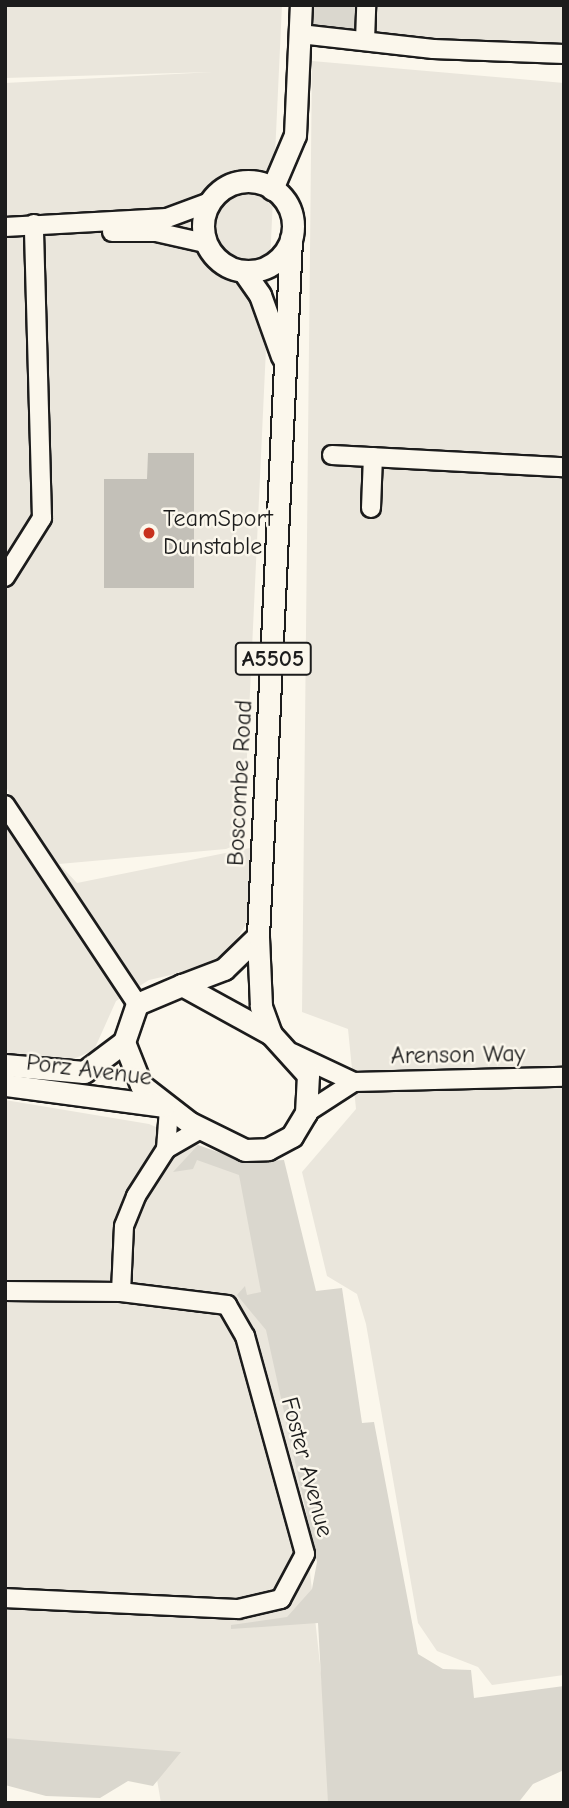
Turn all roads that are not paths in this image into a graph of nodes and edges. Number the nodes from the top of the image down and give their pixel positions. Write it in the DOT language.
graph roads {
  1 [pos="301,5"];
  2 [pos="366,5"];
  3 [pos="300,34"];
  4 [pos="365,41"];
  5 [pos="564,54"];
  6 [pos="272,189"];
  7 [pos="210,202"];
  8 [pos="5,227"];
  9 [pos="34,230"];
  10 [pos="5,239"];
  11 [pos="291,239"];
  12 [pos="205,243"];
  13 [pos="244,272"];
  14 [pos="288,382"];
  15 [pos="332,454"];
  16 [pos="373,457"];
  17 [pos="564,467"];
  18 [pos="371,508"];
  19 [pos="5,577"];
  20 [pos="5,805"];
  21 [pos="258,936"];
  22 [pos="182,985"];
  23 [pos="137,1004"];
  24 [pos="271,1034"];
  25 [pos="124,1042"];
  26 [pos="292,1053"];
  27 [pos="5,1065"];
  28 [pos="564,1077"];
  29 [pos="354,1082"];
  30 [pos="5,1085"];
  31 [pos="168,1108"];
  32 [pos="306,1113"];
  33 [pos="200,1129"];
  34 [pos="166,1149"];
  35 [pos="5,1292"];
  36 [pos="121,1292"];
  37 [pos="5,1598"];
  1 -- 3 [label="main road"];
  2 -- 4 [label="street"];
  3 -- 4 [label="street"];
  3 -- 6 [label="main road"];
  4 -- 5 [label="street"];
  6 -- 7 [label="main road"];
  6 -- 11 [label="main road, A5505"];
  7 -- 9 [label="street"];
  7 -- 12 [label="main road"];
  8 -- 9 [label="street"];
  9 -- 10 [label="street"];
  9 -- 12 [label="street"];
  9 -- 19 [label="street"];
  11 -- 13 [label="main road"];
  11 -- 14 [label="main road, Boscombe Road / A5505"];
  12 -- 13 [label="main road, A5505"];
  13 -- 14 [label="main road, Boscombe Road / A5505"];
  14 -- 21 [label="main road, Boscombe Road / A5505"];
  15 -- 16 [label="street"];
  16 -- 17 [label="street"];
  16 -- 18 [label="street"];
  20 -- 23 [label="street"];
  21 -- 22 [label="main road"];
  21 -- 24 [label="main road, Boscombe Road / A5505"];
  22 -- 23 [label="main road"];
  22 -- 24 [label="main road"];
  23 -- 25 [label="main road"];
  24 -- 26 [label="main road"];
  25 -- 27 [label="main road, Porz Avenue"];
  25 -- 31 [label="main road"];
  26 -- 29 [label="street, Arenson Way"];
  26 -- 32 [label="main road"];
  28 -- 29 [label="street, Arenson Way"];
  29 -- 32 [label="street"];
  30 -- 31 [label="main road, Porz Avenue"];
  31 -- 33 [label="main road"];
  31 -- 34 [label="street"];
  32 -- 33 [label="main road"];
  33 -- 34 [label="street"];
  34 -- 36 [label="street"];
  35 -- 36 [label="street, Foster Avenue"];
  36 -- 37 [label="street, Foster Avenue"];
}
